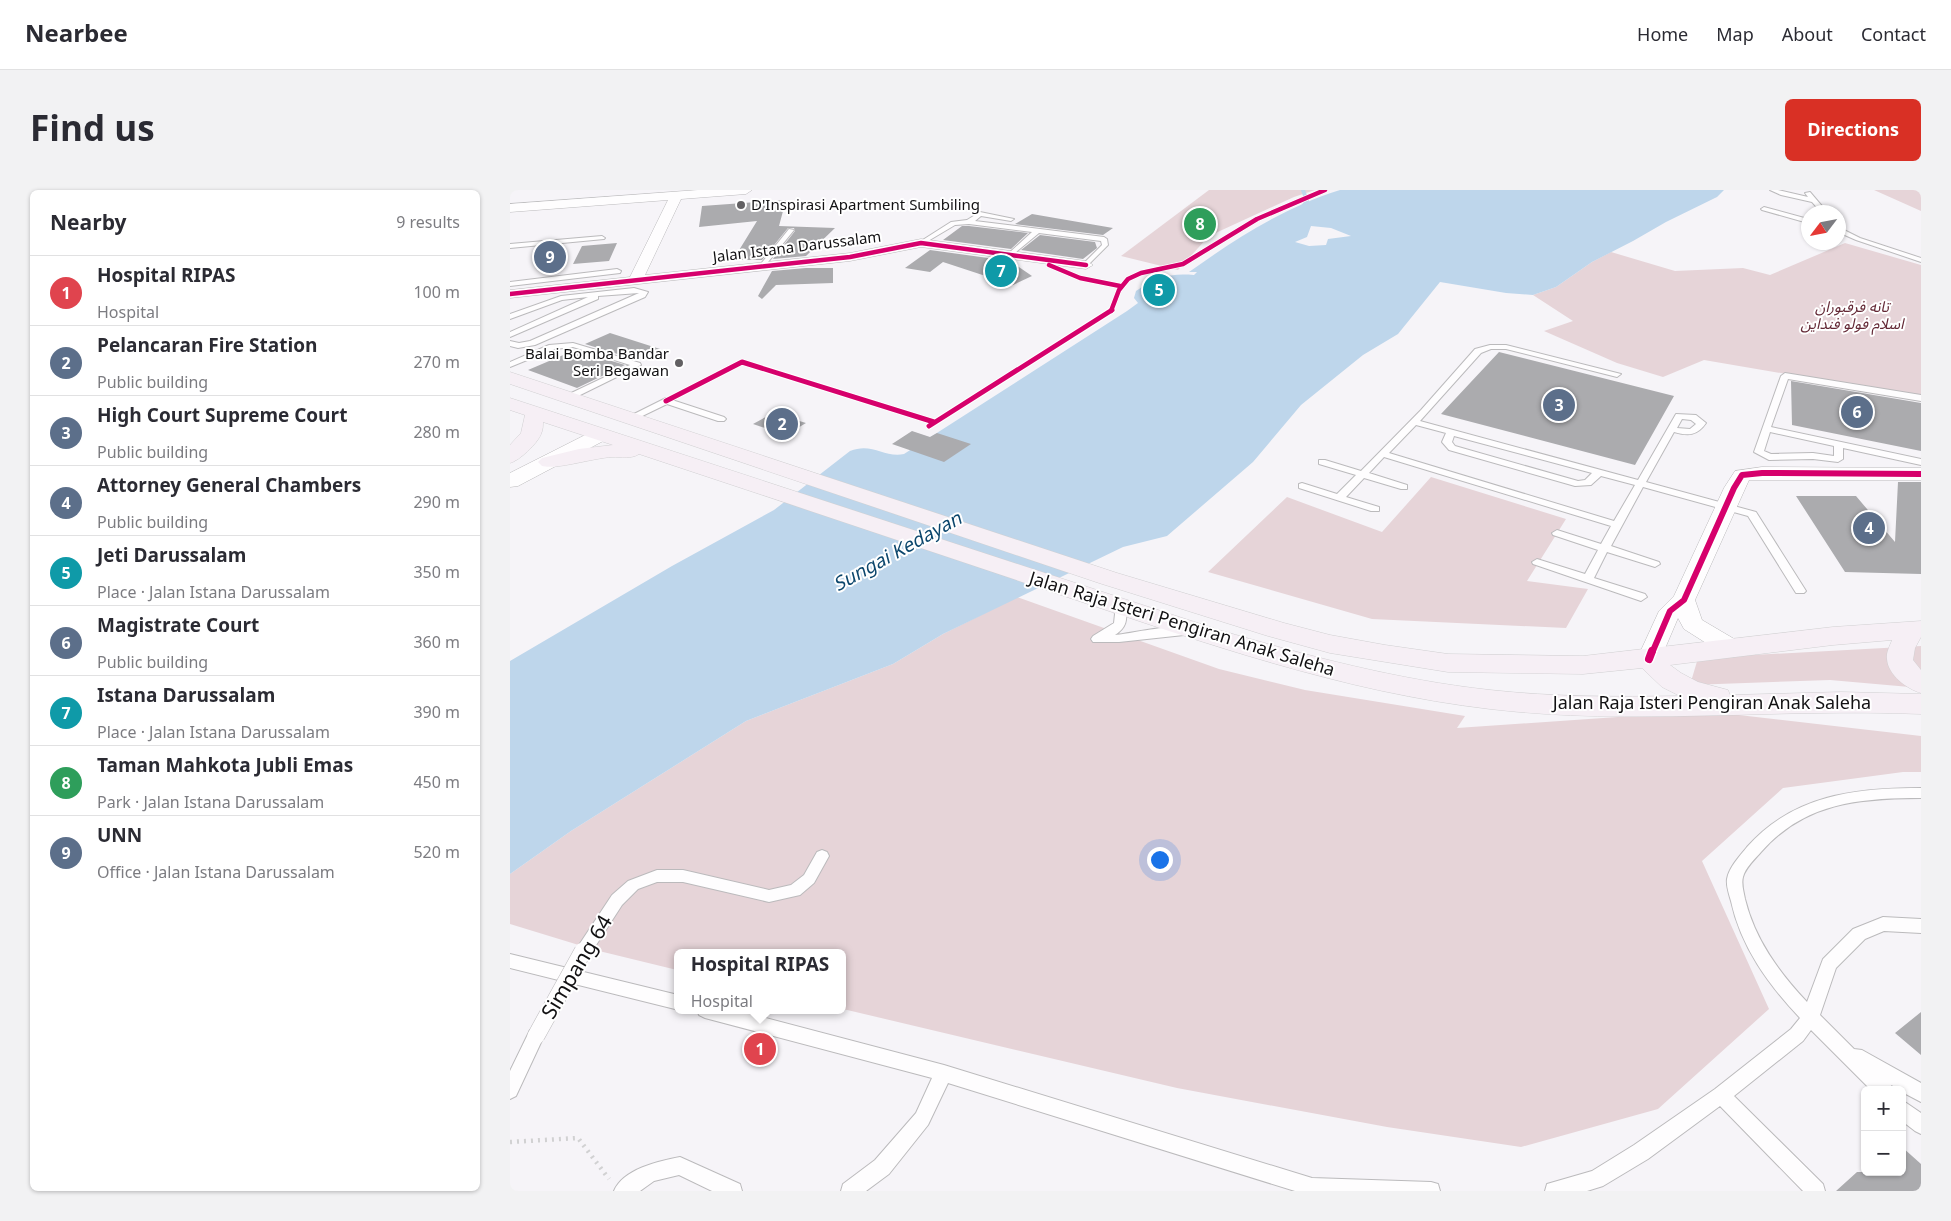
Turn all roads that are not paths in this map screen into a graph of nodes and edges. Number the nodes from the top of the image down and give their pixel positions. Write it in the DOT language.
graph roads {
  1 [pos="746,190"];
  2 [pos="1773,190"];
  3 [pos="1802,190"];
  4 [pos="676,196"];
  5 [pos="1813,200"];
  6 [pos="1818,205"];
  7 [pos="510,208"];
  8 [pos="1764,210"];
  9 [pos="1801,219"];
  10 [pos="1016,220"];
  11 [pos="969,222"];
  12 [pos="791,230"];
  13 [pos="1037,231"];
  14 [pos="1846,233"];
  15 [pos="602,238"];
  16 [pos="921,243"];
  17 [pos="510,246"];
  18 [pos="1010,255"];
  19 [pos="1921,260"];
  20 [pos="1086,265"];
  21 [pos="762,266"];
  22 [pos="617,271"];
  23 [pos="636,279"];
  24 [pos="510,284"];
  25 [pos="599,289"];
  26 [pos="510,294"];
  27 [pos="510,317"];
  28 [pos="510,334"];
  29 [pos="510,343"];
  30 [pos="510,365"];
  31 [pos="1617,374"];
  32 [pos="510,378"];
  33 [pos="568,398"];
  34 [pos="1921,398"];
  35 [pos="510,404"];
  36 [pos="535,413"];
  37 [pos="621,416"];
  38 [pos="721,419"];
  39 [pos="1414,422"];
  40 [pos="1672,429"];
  41 [pos="1766,430"];
  42 [pos="592,432"];
  43 [pos="1451,432"];
  44 [pos="1839,445"];
  45 [pos="661,454"];
  46 [pos="1383,454"];
  47 [pos="510,457"];
  48 [pos="549,462"];
  49 [pos="1322,462"];
  50 [pos="1921,462"];
  51 [pos="1844,466"];
  52 [pos="510,469"];
  53 [pos="1598,473"];
  54 [pos="1363,474"];
  55 [pos="1921,474"];
  56 [pos="510,481"];
  57 [pos="1641,485"];
  58 [pos="1302,486"];
  59 [pos="1404,487"];
  60 [pos="1339,498"];
  61 [pos="1726,507"];
  62 [pos="1375,509"];
  63 [pos="1617,525"];
  64 [pos="1557,533"];
  65 [pos="1605,548"];
  66 [pos="1537,562"];
  67 [pos="1655,564"];
  68 [pos="1588,579"];
  69 [pos="1800,591"];
  70 [pos="1641,597"];
  71 [pos="1684,600"];
  72 [pos="1119,607"];
  73 [pos="1915,629"];
  74 [pos="1193,631"];
  75 [pos="1733,650"];
  76 [pos="1649,659"];
  77 [pos="1921,684"];
  78 [pos="1751,704"];
  79 [pos="1921,704"];
  80 [pos="1921,793"];
  81 [pos="822,856"];
  82 [pos="1921,926"];
  83 [pos="510,961"];
  84 [pos="674,1002"];
  85 [pos="720,1014"];
  86 [pos="1811,1016"];
  87 [pos="1843,1049"];
  88 [pos="944,1073"];
  89 [pos="1880,1086"];
  90 [pos="510,1090"];
  91 [pos="1921,1092"];
  92 [pos="1721,1095"];
  93 [pos="1906,1112"];
  94 [pos="1921,1125"];
  95 [pos="618,1187"];
  96 [pos="1312,1189"];
  97 [pos="733,1191"];
  98 [pos="850,1191"];
  99 [pos="1431,1191"];
  100 [pos="1554,1191"];
  101 [pos="1816,1191"];
  1 -- 4 [label="street"];
  2 -- 5 [label="lane"];
  3 -- 5 [label="lane"];
  4 -- 7 [label="street"];
  4 -- 23 [label="street"];
  5 -- 6 [label="lane"];
  8 -- 9 [label="lane"];
  10 -- 11 [label="lane"];
  11 -- 13 [label="lane, Jalan Istana Darussalam"];
  11 -- 16 [label="lane, Jalan Istana Darussalam"];
  12 -- 21 [label="lane"];
  13 -- 18 [label="lane"];
  13 -- 20 [label="lane, Jalan Istana Darussalam"];
  14 -- 19 [label="lane"];
  15 -- 17 [label="lane"];
  16 -- 18 [label="street, Jalan Istana Darussalam"];
  16 -- 21 [label="street, Jalan Istana Darussalam"];
  18 -- 20 [label="street, Jalan Istana Darussalam"];
  21 -- 23 [label="street, Jalan Istana Darussalam"];
  22 -- 24 [label="lane"];
  23 -- 25 [label="street, Jalan Istana Darussalam"];
  25 -- 26 [label="street, Jalan Istana Darussalam"];
  25 -- 27 [label="lane"];
  25 -- 28 [label="lane"];
  25 -- 29 [label="lane"];
  30 -- 33 [label="lane"];
  31 -- 39 [label="lane"];
  32 -- 33 [label="main road, Jalan Raja Isteri Pengiran Anak Saleha"];
  33 -- 37 [label="main road, Jalan Raja Isteri Pengiran Anak Saleha"];
  34 -- 41 [label="lane"];
  35 -- 36 [label="main road, Jalan Raja Isteri Pengiran Anak Saleha"];
  36 -- 42 [label="main road, Jalan Raja Isteri Pengiran Anak Saleha"];
  36 -- 47 [label="main road"];
  37 -- 38 [label="lane"];
  37 -- 42 [label="main road"];
  37 -- 76 [label="main road, Jalan Raja Isteri Pengiran Anak Saleha"];
  39 -- 43 [label="lane"];
  39 -- 46 [label="lane"];
  40 -- 57 [label="lane"];
  41 -- 44 [label="lane"];
  41 -- 51 [label="lane"];
  42 -- 45 [label="main road, Jalan Raja Isteri Pengiran Anak Saleha"];
  42 -- 48 [label="main road"];
  42 -- 52 [label="main road"];
  43 -- 53 [label="lane"];
  43 -- 53 [label="lane"];
  44 -- 50 [label="lane"];
  44 -- 51 [label="lane"];
  45 -- 48 [label="main road"];
  45 -- 72 [label="main road, Jalan Raja Isteri Pengiran Anak Saleha"];
  46 -- 54 [label="lane"];
  46 -- 63 [label="lane"];
  48 -- 56 [label="main road"];
  49 -- 54 [label="lane"];
  51 -- 55 [label="street"];
  51 -- 61 [label="street"];
  53 -- 57 [label="lane"];
  54 -- 59 [label="lane"];
  54 -- 60 [label="lane"];
  57 -- 61 [label="lane"];
  57 -- 63 [label="lane"];
  58 -- 60 [label="lane"];
  60 -- 62 [label="lane"];
  61 -- 69 [label="lane"];
  61 -- 71 [label="street"];
  63 -- 65 [label="lane"];
  64 -- 65 [label="lane"];
  65 -- 67 [label="lane"];
  65 -- 68 [label="lane"];
  66 -- 68 [label="lane"];
  68 -- 70 [label="lane"];
  71 -- 75 [label="street"];
  71 -- 76 [label="street"];
  72 -- 74 [label="main road, Jalan Raja Isteri Pengiran Anak Saleha"];
  72 -- 74 [label="lane"];
  73 -- 75 [label="main road, Jalan Raja Isteri Pengiran Anak Saleha"];
  73 -- 77 [label="main road"];
  74 -- 78 [label="main road, Jalan Raja Isteri Pengiran Anak Saleha"];
  75 -- 76 [label="main road, Jalan Raja Isteri Pengiran Anak Saleha"];
  76 -- 78 [label="main road"];
  78 -- 79 [label="main road, Jalan Raja Isteri Pengiran Anak Saleha"];
  80 -- 86 [label="lane"];
  81 -- 90 [label="lane, Simpang 64, bridge"];
  82 -- 86 [label="lane"];
  83 -- 84 [label="lane"];
  85 -- 88 [label="lane"];
  86 -- 87 [label="lane"];
  86 -- 92 [label="lane"];
  87 -- 89 [label="lane"];
  87 -- 91 [label="lane"];
  88 -- 96 [label="lane"];
  88 -- 98 [label="lane"];
  92 -- 100 [label="lane"];
  92 -- 101 [label="lane"];
  93 -- 94 [label="lane"];
  95 -- 97 [label="lane"];
  96 -- 99 [label="lane"];
}
